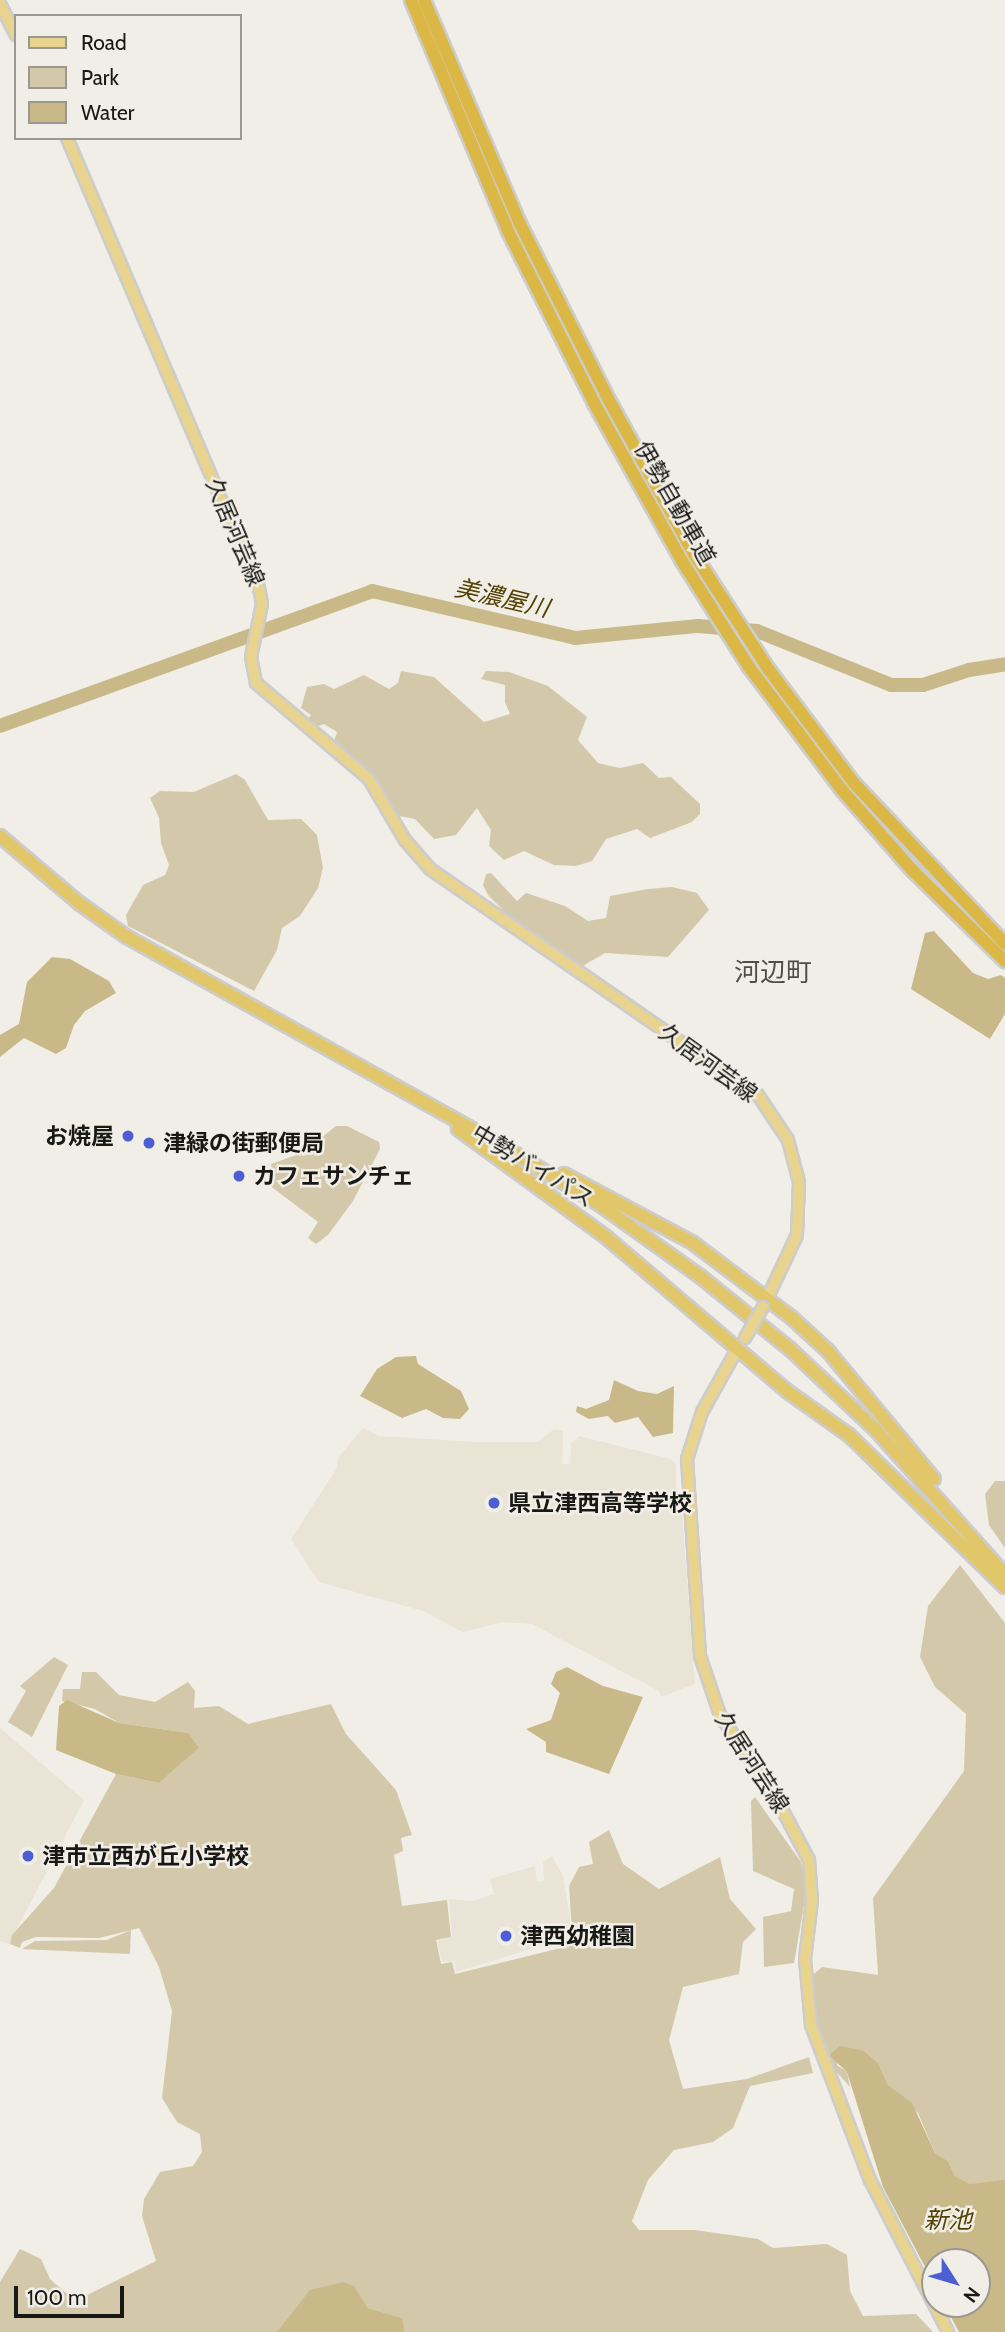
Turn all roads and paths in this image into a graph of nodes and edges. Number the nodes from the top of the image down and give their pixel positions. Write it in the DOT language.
graph roads {
  1 [pos="404,0"];
  2 [pos="411,0"];
  3 [pos="424,0"];
  4 [pos="432,0"];
  5 [pos="0,4"];
  6 [pos="14,32"];
  7 [pos="438,69"];
  8 [pos="68,140"];
  9 [pos="489,157"];
  10 [pos="0,836"];
  11 [pos="1005,944"];
  12 [pos="1004,960"];
  13 [pos="344,1059"];
  14 [pos="458,1121"];
  15 [pos="765,1303"];
  16 [pos="737,1349"];
  17 [pos="1005,1564"];
  18 [pos="1005,1575"];
  19 [pos="1005,1587"];
  20 [pos="948,2332"];
  1 -- 7 [label="highway"];
  2 -- 7 [label="highway, 伊勢自動車道"];
  3 -- 9 [label="highway, 伊勢自動車道"];
  4 -- 9 [label="highway"];
  5 -- 6 [label="main road"];
  7 -- 12 [label="highway, 伊勢自動車道"];
  8 -- 15 [label="main road, 久居河芸線"];
  9 -- 11 [label="highway, 伊勢自動車道"];
  10 -- 13 [label="highway, 中勢バイパス"];
  13 -- 14 [label="highway, 中勢バイパス"];
  13 -- 16 [label="highway"];
  14 -- 15 [label="highway"];
  14 -- 18 [label="highway, 中勢バイパス"];
  15 -- 16 [label="main road, 久居河芸線, bridge"];
  15 -- 17 [label="highway"];
  16 -- 19 [label="highway"];
  16 -- 20 [label="main road, 久居河芸線"];
}
